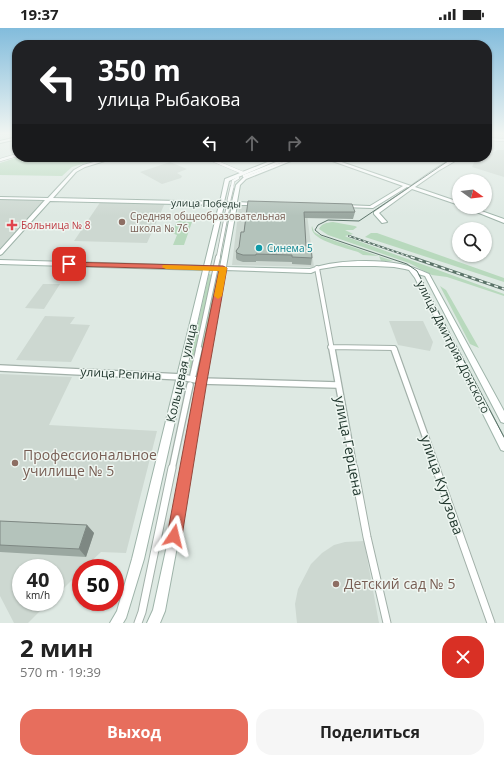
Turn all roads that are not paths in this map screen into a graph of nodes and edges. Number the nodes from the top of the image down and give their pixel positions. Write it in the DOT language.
graph roads {
  1 [pos="98,162"];
  2 [pos="215,162"];
  3 [pos="273,162"];
  4 [pos="279,162"];
  5 [pos="285,162"];
  6 [pos="339,162"];
  7 [pos="452,162"];
  8 [pos="244,176"];
  9 [pos="237,177"];
  10 [pos="406,186"];
  11 [pos="412,188"];
  12 [pos="0,198"];
  13 [pos="50,199"];
  14 [pos="229,200"];
  15 [pos="452,202"];
  16 [pos="221,203"];
  17 [pos="234,203"];
  18 [pos="264,204"];
  19 [pos="340,206"];
  20 [pos="228,207"];
  21 [pos="485,214"];
  22 [pos="504,221"];
  23 [pos="384,222"];
  24 [pos="0,253"];
  25 [pos="0,262"];
  26 [pos="206,268"];
  27 [pos="218,268"];
  28 [pos="316,268"];
  29 [pos="410,269"];
  30 [pos="330,348"];
  31 [pos="0,368"];
  32 [pos="182,377"];
  33 [pos="197,378"];
  34 [pos="190,385"];
  35 [pos="337,385"];
  36 [pos="504,419"];
  37 [pos="504,448"];
  38 [pos="116,623"];
  39 [pos="138,623"];
  40 [pos="153,623"];
  41 [pos="387,623"];
  42 [pos="491,623"];
  1 -- 13 [label="street"];
  2 -- 8 [label="street"];
  3 -- 8 [label="street"];
  4 -- 8 [label="street"];
  5 -- 8 [label="street"];
  6 -- 10 [label="street"];
  7 -- 11 [label="street"];
  8 -- 9 [label="street"];
  8 -- 17 [label="street, Кольцевая улица"];
  9 -- 14 [label="street"];
  9 -- 16 [label="street, Кольцевая улица"];
  10 -- 11 [label="street"];
  10 -- 19 [label="street"];
  11 -- 15 [label="street"];
  11 -- 23 [label="street"];
  12 -- 13 [label="street, улица Победы"];
  13 -- 16 [label="street, улица Победы"];
  13 -- 24 [label="street"];
  16 -- 17 [label="street, улица Победы"];
  16 -- 26 [label="street, Кольцевая улица"];
  17 -- 18 [label="street, улица Победы"];
  17 -- 27 [label="street, Кольцевая улица"];
  20 -- 27 [label="street"];
  21 -- 22 [label="street"];
  25 -- 26 [label="street"];
  26 -- 27 [label="street"];
  26 -- 32 [label="street, Кольцевая улица"];
  27 -- 28 [label="street"];
  27 -- 33 [label="street, Кольцевая улица"];
  28 -- 29 [label="street"];
  28 -- 30 [label="street, улица Герцена"];
  29 -- 36 [label="street, улица Дмитрия Донского"];
  29 -- 37 [label="street, улица Дмитрия Донского"];
  30 -- 35 [label="street, улица Герцена"];
  30 -- 42 [label="street, улица Кутузова"];
  31 -- 32 [label="street, улица Репина"];
  32 -- 33 [label="street, улица Репина"];
  32 -- 38 [label="street, Кольцевая улица"];
  33 -- 35 [label="street, улица Репина"];
  33 -- 40 [label="street, Кольцевая улица"];
  34 -- 39 [label="street"];
  35 -- 41 [label="street, улица Герцена"];
}
